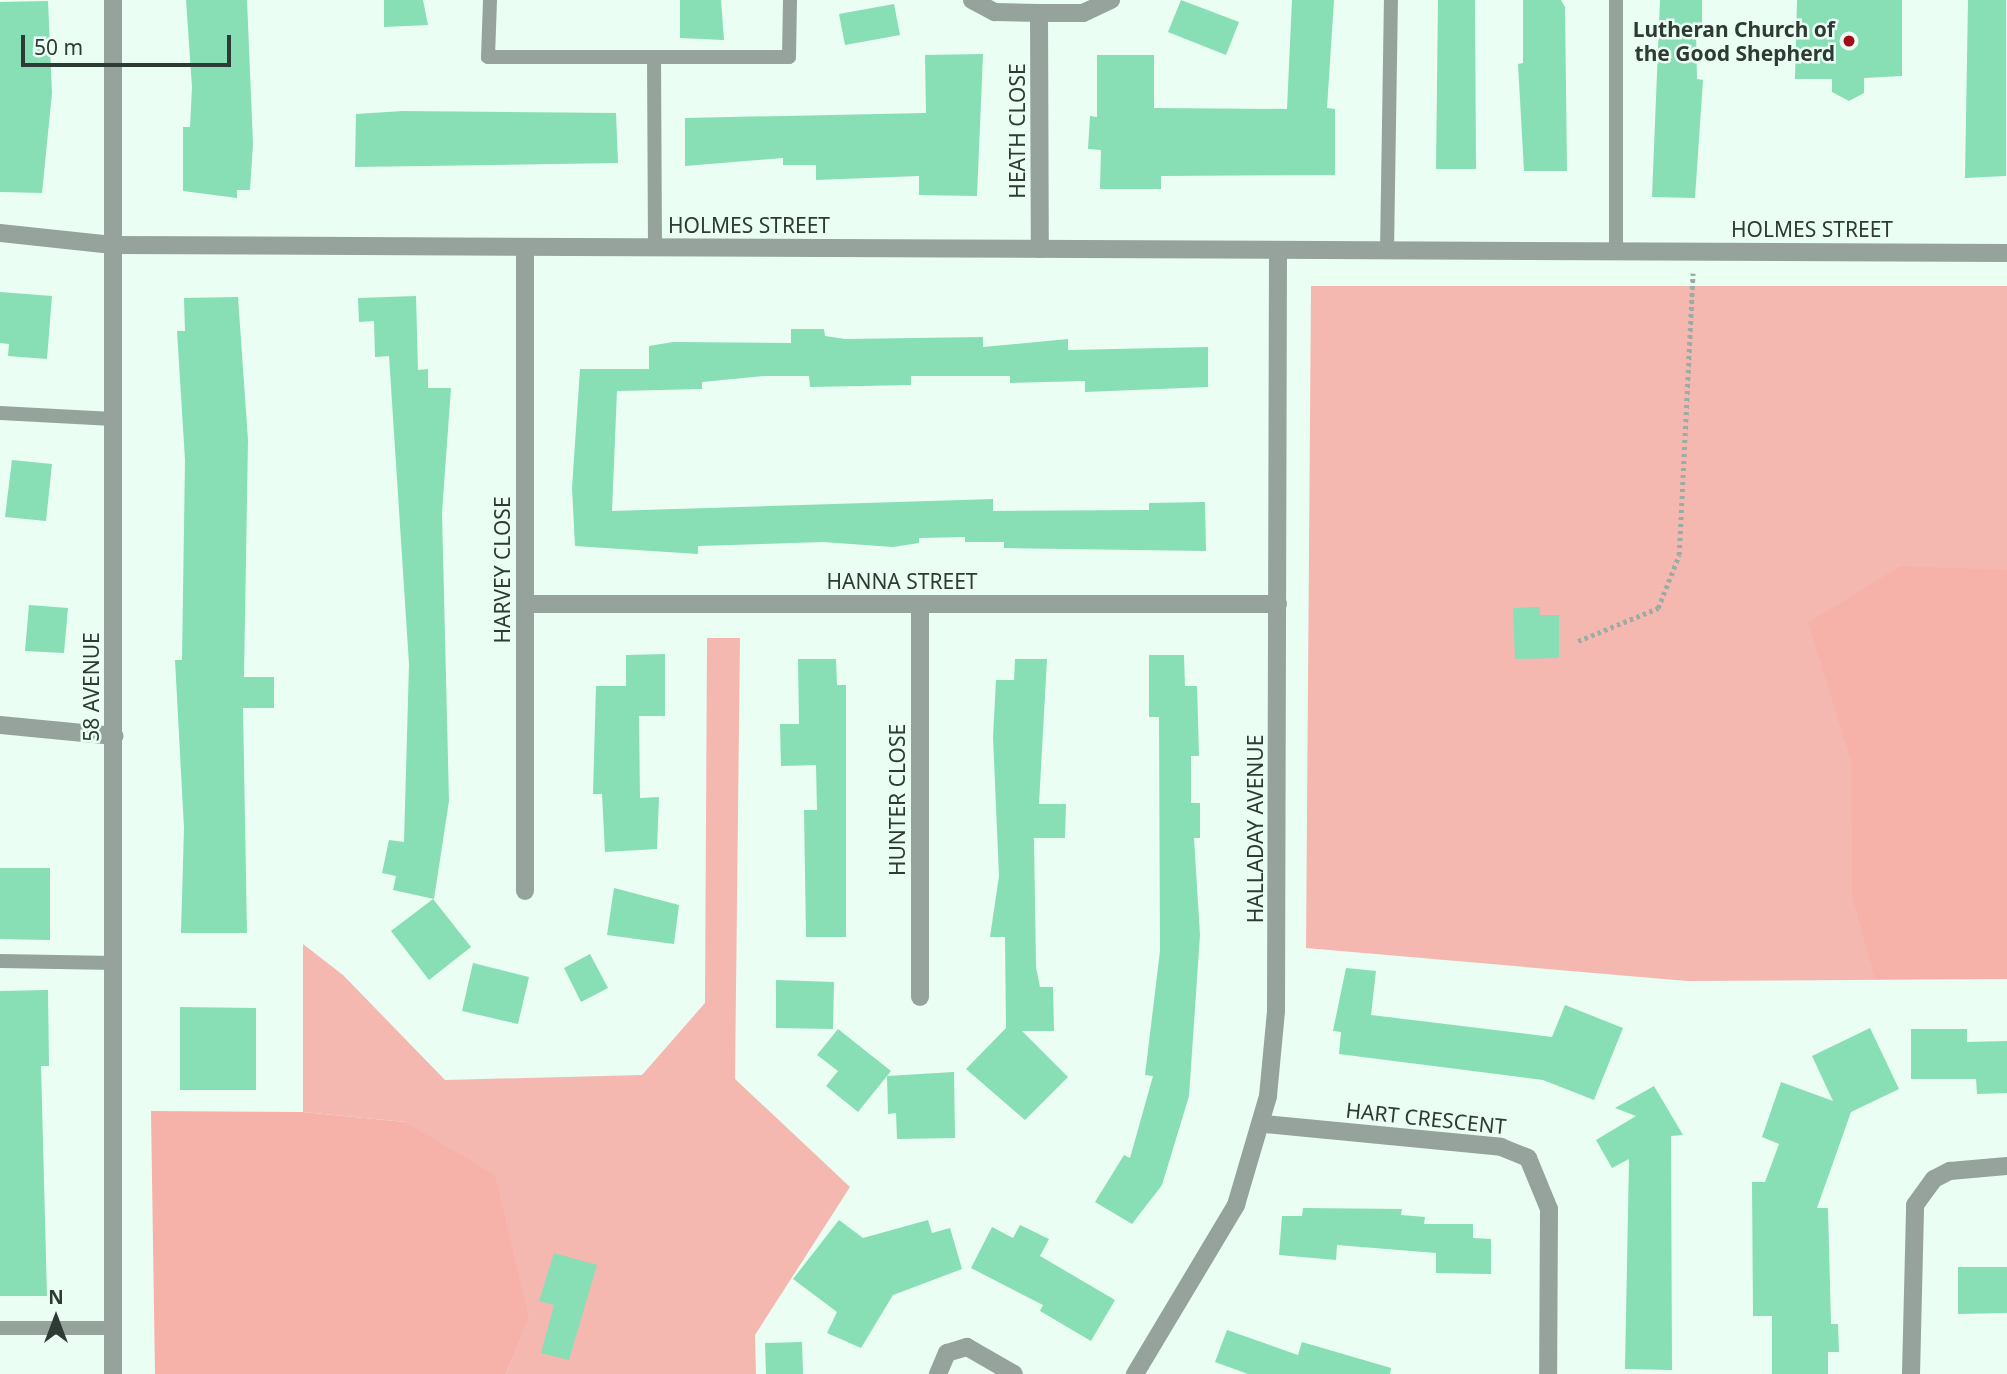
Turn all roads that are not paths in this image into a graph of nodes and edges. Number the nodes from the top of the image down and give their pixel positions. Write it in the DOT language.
graph roads {
  1 [pos="113,0"];
  2 [pos="490,0"];
  3 [pos="790,0"];
  4 [pos="972,0"];
  5 [pos="1111,0"];
  6 [pos="1391,0"];
  7 [pos="1616,0"];
  8 [pos="1039,13"];
  9 [pos="654,57"];
  10 [pos="0,233"];
  11 [pos="112,246"];
  12 [pos="525,248"];
  13 [pos="655,248"];
  14 [pos="1040,249"];
  15 [pos="1278,250"];
  16 [pos="1387,251"];
  17 [pos="1616,252"];
  18 [pos="2007,253"];
  19 [pos="0,413"];
  20 [pos="113,419"];
  21 [pos="525,604"];
  22 [pos="920,604"];
  23 [pos="1278,604"];
  24 [pos="0,725"];
  25 [pos="114,736"];
  26 [pos="525,891"];
  27 [pos="0,961"];
  28 [pos="115,963"];
  29 [pos="920,997"];
  30 [pos="1264,1124"];
  31 [pos="2007,1166"];
  32 [pos="0,1328"];
  33 [pos="113,1328"];
  34 [pos="113,1374"];
  35 [pos="938,1374"];
  36 [pos="1014,1374"];
  37 [pos="1135,1374"];
  38 [pos="1548,1374"];
  39 [pos="1911,1374"];
  1 -- 11 [label="street, 58 AVENUE"];
  2 -- 9 [label="lane"];
  3 -- 9 [label="lane"];
  4 -- 8 [label="street"];
  5 -- 8 [label="street"];
  6 -- 16 [label="lane"];
  7 -- 17 [label="lane"];
  8 -- 14 [label="street, HEATH CLOSE"];
  9 -- 13 [label="lane"];
  10 -- 11 [label="street, HOLMES STREET"];
  11 -- 12 [label="street, HOLMES STREET"];
  11 -- 20 [label="street, 58 AVENUE"];
  12 -- 13 [label="street, HOLMES STREET"];
  12 -- 21 [label="street, HARVEY CLOSE"];
  13 -- 14 [label="street, HOLMES STREET"];
  14 -- 15 [label="street, HOLMES STREET"];
  15 -- 16 [label="street, HOLMES STREET"];
  15 -- 23 [label="street, HALLADAY AVENUE"];
  16 -- 17 [label="street, HOLMES STREET"];
  17 -- 18 [label="street, HOLMES STREET"];
  19 -- 20 [label="lane"];
  20 -- 25 [label="street, 58 AVENUE"];
  21 -- 22 [label="street, HANNA STREET"];
  21 -- 26 [label="street, HARVEY CLOSE"];
  22 -- 23 [label="street, HANNA STREET"];
  22 -- 29 [label="street, HUNTER CLOSE"];
  23 -- 30 [label="street, HALLADAY AVENUE"];
  24 -- 25 [label="street"];
  25 -- 28 [label="street, 58 AVENUE"];
  27 -- 28 [label="lane"];
  28 -- 33 [label="street, 58 AVENUE"];
  30 -- 37 [label="street, HALLADAY AVENUE"];
  30 -- 38 [label="street, HART CRESCENT"];
  31 -- 39 [label="street"];
  32 -- 33 [label="lane"];
  33 -- 34 [label="street, 58 AVENUE"];
  35 -- 36 [label="street"];
}
